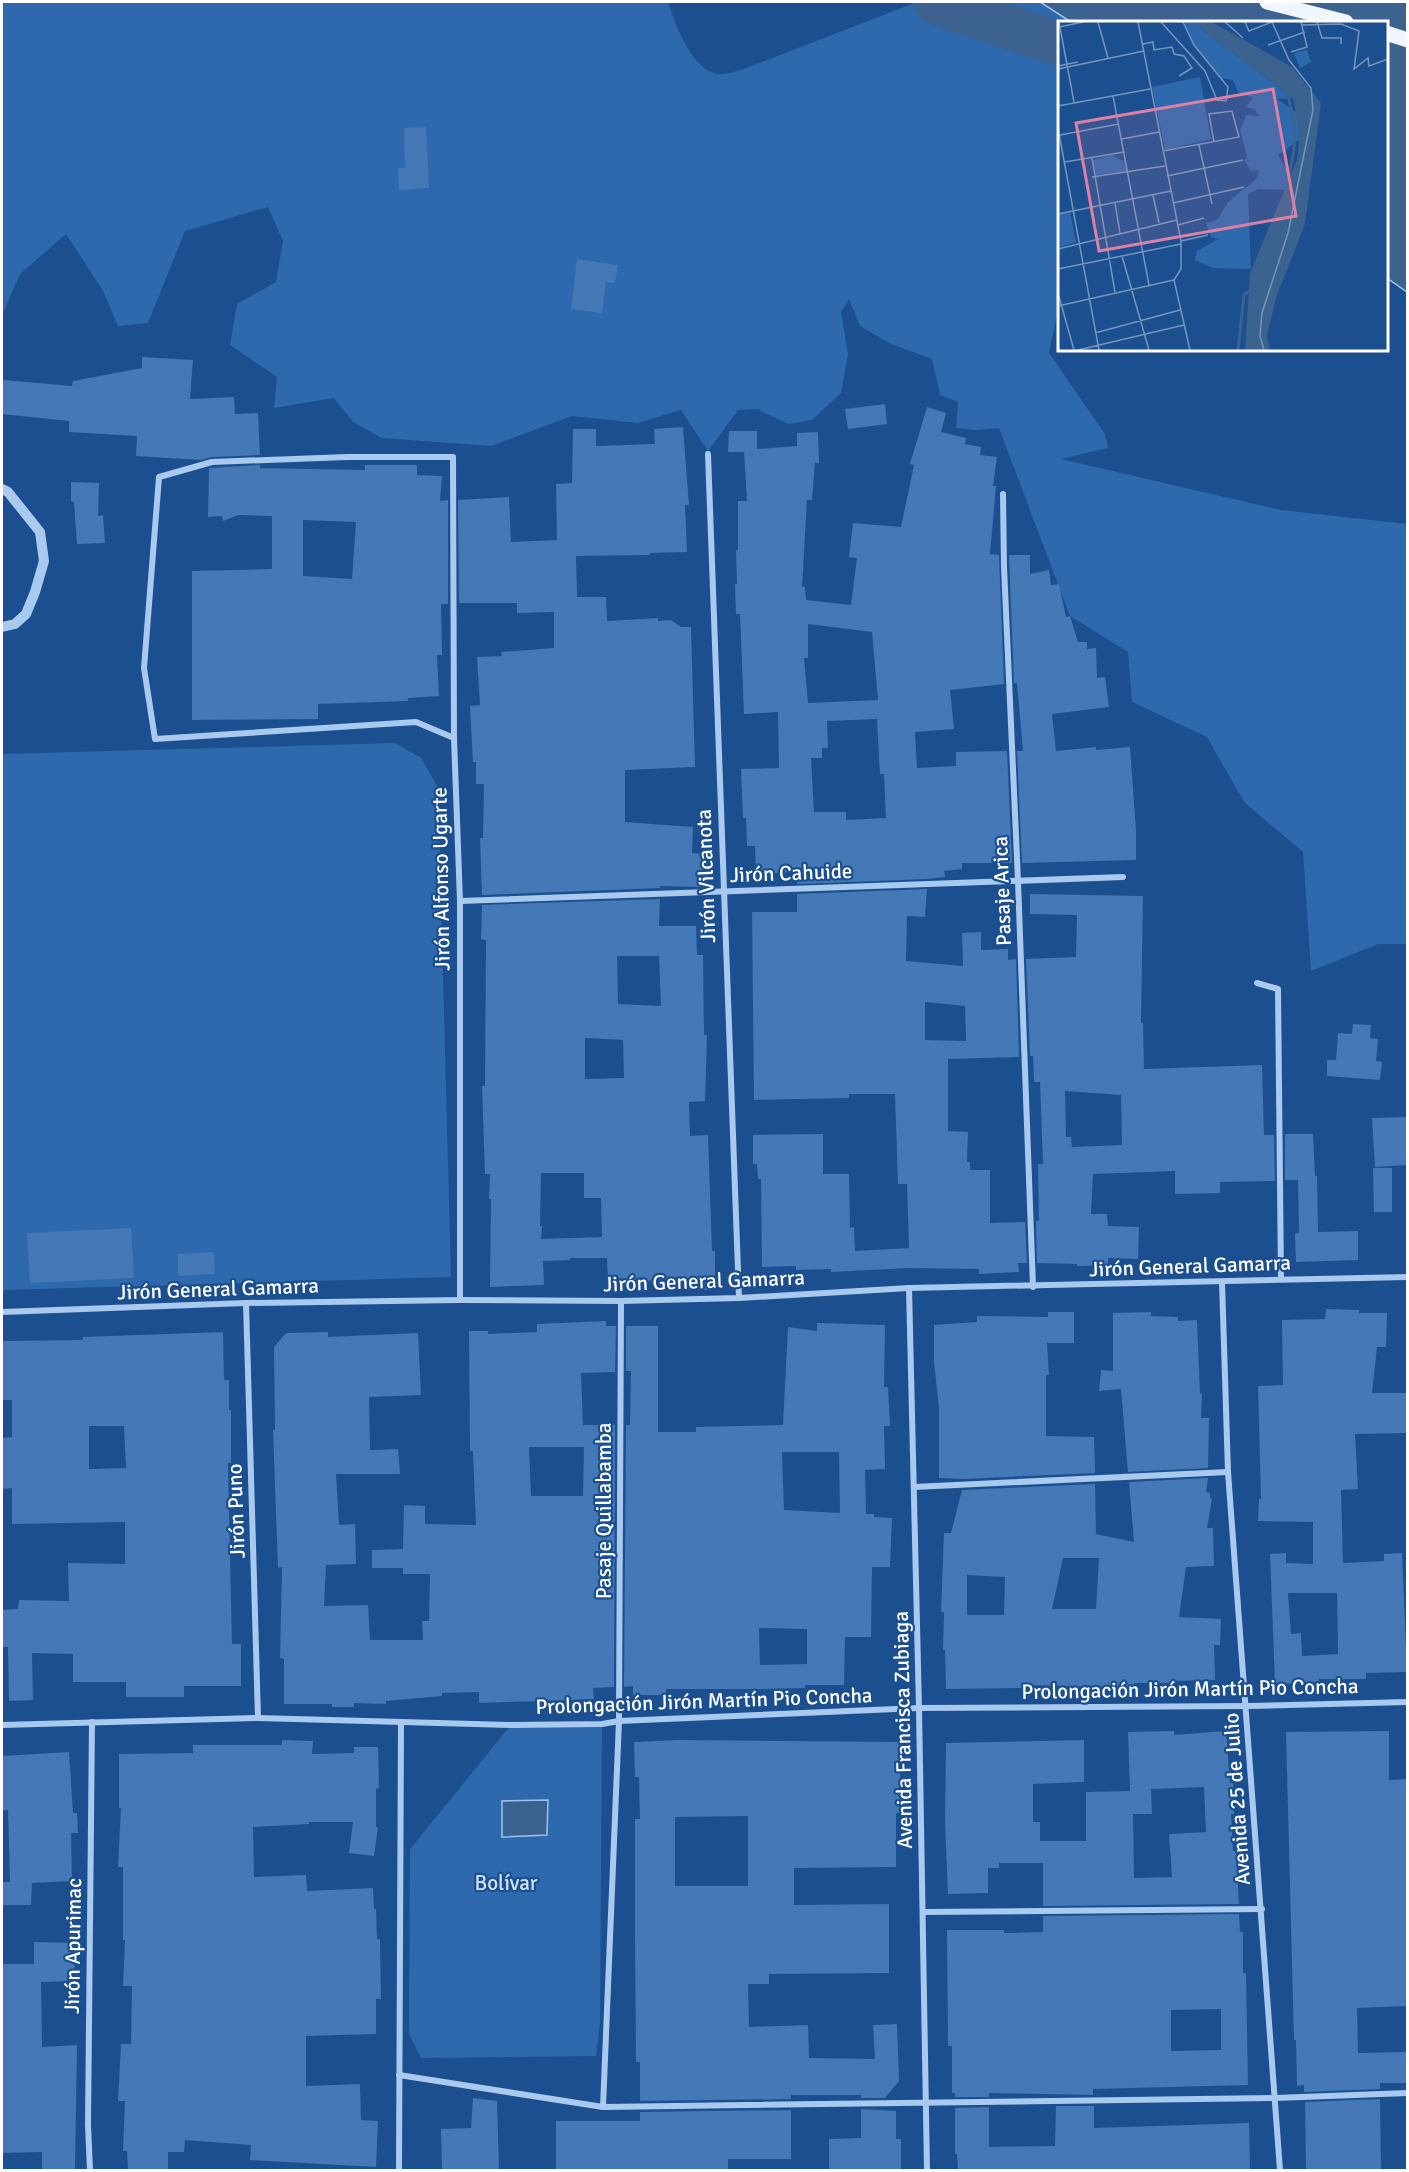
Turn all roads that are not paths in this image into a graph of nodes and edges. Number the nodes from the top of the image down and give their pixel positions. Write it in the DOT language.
graph roads {
  1 [pos="1267,2"];
  2 [pos="1342,21"];
  3 [pos="1388,34"];
  4 [pos="1407,40"];
  5 [pos="708,454"];
  6 [pos="2,489"];
  7 [pos="1004,494"];
  8 [pos="2,627"];
  9 [pos="454,738"];
  10 [pos="1123,877"];
  11 [pos="1018,881"];
  12 [pos="723,892"];
  13 [pos="460,900"];
  14 [pos="1257,983"];
  15 [pos="1407,1277"];
  16 [pos="1281,1279"];
  17 [pos="1222,1282"];
  18 [pos="1033,1287"];
  19 [pos="909,1288"];
  20 [pos="739,1298"];
  21 [pos="460,1300"];
  22 [pos="621,1301"];
  23 [pos="246,1303"];
  24 [pos="2,1312"];
  25 [pos="1228,1472"];
  26 [pos="914,1487"];
  27 [pos="1407,1702"];
  28 [pos="1247,1706"];
  29 [pos="919,1708"];
  30 [pos="258,1718"];
  31 [pos="619,1721"];
  32 [pos="92,1722"];
  33 [pos="401,1722"];
  34 [pos="2,1725"];
  35 [pos="1262,1909"];
  36 [pos="923,1912"];
  37 [pos="399,2075"];
  38 [pos="1407,2093"];
  39 [pos="1275,2098"];
  40 [pos="926,2102"];
  41 [pos="603,2108"];
  42 [pos="90,2170"];
  43 [pos="399,2170"];
  44 [pos="927,2170"];
  45 [pos="1280,2170"];
  1 -- 2 [label="main road"];
  3 -- 4 [label="main road"];
  5 -- 12 [label="street, Jirón Vilcanota"];
  6 -- 8 [label="street"];
  7 -- 11 [label="street, Pasaje Arica"];
  9 -- 9 [label="street, Jirón Alfonso Ugarte"];
  9 -- 13 [label="street, Jirón Alfonso Ugarte"];
  10 -- 11 [label="street, Jirón Cahuide"];
  11 -- 12 [label="street, Jirón Cahuide"];
  11 -- 18 [label="street, Pasaje Arica"];
  12 -- 13 [label="street, Jirón Cahuide"];
  12 -- 20 [label="street, Jirón Vilcanota"];
  13 -- 21 [label="street, Jirón Alfonso Ugarte"];
  14 -- 16 [label="street"];
  15 -- 16 [label="street, Jirón General Gamarra"];
  16 -- 17 [label="street, Jirón General Gamarra"];
  17 -- 18 [label="street, Jirón General Gamarra"];
  17 -- 25 [label="street, Avenida 25 de Julio"];
  18 -- 19 [label="street, Jirón General Gamarra"];
  19 -- 20 [label="street, Jirón General Gamarra"];
  19 -- 26 [label="street, Avenida Francisca Zubiaga"];
  20 -- 22 [label="street, Jirón General Gamarra"];
  21 -- 22 [label="street, Jirón General Gamarra"];
  21 -- 23 [label="street, Jirón General Gamarra"];
  22 -- 31 [label="street, Pasaje Quillabamba"];
  23 -- 24 [label="street, Jirón General Gamarra"];
  23 -- 30 [label="street, Jirón Puno"];
  25 -- 26 [label="street"];
  25 -- 28 [label="street, Avenida 25 de Julio"];
  26 -- 29 [label="street, Avenida Francisca Zubiaga"];
  27 -- 28 [label="street, Prolongación Jirón Martín Pio Concha"];
  28 -- 29 [label="street, Prolongación Jirón Martín Pio Concha"];
  28 -- 35 [label="street, Avenida 25 de Julio"];
  29 -- 31 [label="street, Prolongación Jirón Martín Pio Concha"];
  29 -- 36 [label="street, Avenida Francisca Zubiaga"];
  30 -- 32 [label="street, Prolongación Jirón Martín Pio Concha"];
  30 -- 33 [label="street, Prolongación Jirón Martín Pio Concha"];
  31 -- 33 [label="street, Prolongación Jirón Martín Pio Concha"];
  31 -- 41 [label="street, Pasaje Quillabamba"];
  32 -- 34 [label="street, Prolongación Jirón Martín Pio Concha"];
  32 -- 42 [label="street, Jirón Apurimac"];
  33 -- 37 [label="street"];
  35 -- 36 [label="street"];
  35 -- 39 [label="street, Avenida 25 de Julio"];
  36 -- 40 [label="street, Avenida Francisca Zubiaga"];
  37 -- 41 [label="street"];
  37 -- 43 [label="street"];
  38 -- 39 [label="street"];
  39 -- 40 [label="street"];
  39 -- 45 [label="street, Avenida 25 de Julio"];
  40 -- 41 [label="street"];
  40 -- 44 [label="street, Avenida Francisca Zubiaga"];
}
